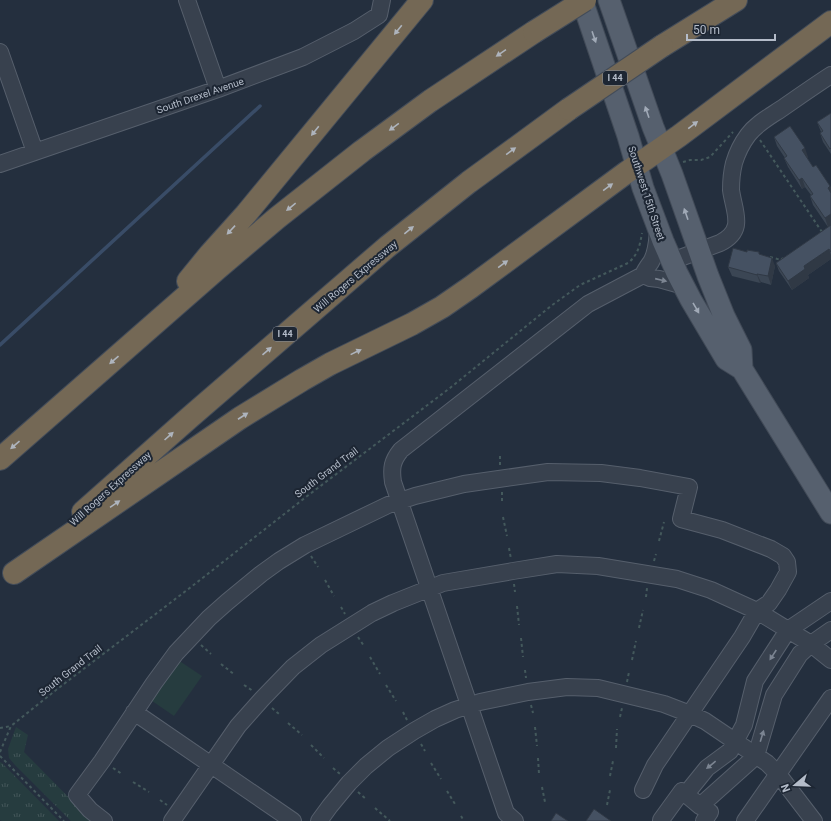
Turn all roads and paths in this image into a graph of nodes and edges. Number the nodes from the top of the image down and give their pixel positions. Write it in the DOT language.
graph roads {
  1 [pos="186,0"];
  2 [pos="382,0"];
  3 [pos="422,0"];
  4 [pos="582,0"];
  5 [pos="586,0"];
  6 [pos="609,0"];
  7 [pos="736,0"];
  8 [pos="831,22"];
  9 [pos="0,52"];
  10 [pos="831,75"];
  11 [pos="218,89"];
  12 [pos="759,139"];
  13 [pos="662,148"];
  14 [pos="34,152"];
  15 [pos="0,164"];
  16 [pos="637,166"];
  17 [pos="651,231"];
  18 [pos="816,236"];
  19 [pos="699,251"];
  20 [pos="767,256"];
  21 [pos="787,256"];
  22 [pos="672,261"];
  23 [pos="643,275"];
  24 [pos="684,286"];
  25 [pos="157,322"];
  26 [pos="742,369"];
  27 [pos="500,453"];
  28 [pos="0,459"];
  29 [pos="500,465"];
  30 [pos="502,491"];
  31 [pos="399,501"];
  32 [pos="502,504"];
  33 [pos="831,513"];
  34 [pos="504,517"];
  35 [pos="664,522"];
  36 [pos="507,536"];
  37 [pos="659,541"];
  38 [pos="509,548"];
  39 [pos="308,552"];
  40 [pos="511,564"];
  41 [pos="318,568"];
  42 [pos="7,579"];
  43 [pos="325,580"];
  44 [pos="429,589"];
  45 [pos="334,596"];
  46 [pos="831,601"];
  47 [pos="517,606"];
  48 [pos="341,607"];
  49 [pos="643,610"];
  50 [pos="757,611"];
  51 [pos="346,615"];
  52 [pos="519,625"];
  53 [pos="639,628"];
  54 [pos="788,630"];
  55 [pos="831,630"];
  56 [pos="521,638"];
  57 [pos="359,639"];
  58 [pos="636,641"];
  59 [pos="197,642"];
  60 [pos="810,644"];
  61 [pos="364,646"];
  62 [pos="211,654"];
  63 [pos="523,656"];
  64 [pos="370,657"];
  65 [pos="632,660"];
  66 [pos="831,660"];
  67 [pos="221,664"];
  68 [pos="380,674"];
  69 [pos="235,676"];
  70 [pos="386,685"];
  71 [pos="831,698"];
  72 [pos="396,701"];
  73 [pos="469,706"];
  74 [pos="134,712"];
  75 [pos="403,712"];
  76 [pos="690,714"];
  77 [pos="407,720"];
  78 [pos="288,723"];
  79 [pos="11,726"];
  80 [pos="535,727"];
  81 [pos="0,728"];
  82 [pos="617,729"];
  83 [pos="302,735"];
  84 [pos="735,741"];
  85 [pos="421,744"];
  86 [pos="312,745"];
  87 [pos="536,746"];
  88 [pos="616,748"];
  89 [pos="425,751"];
  90 [pos="0,752"];
  91 [pos="0,756"];
  92 [pos="756,756"];
  93 [pos="324,758"];
  94 [pos="538,758"];
  95 [pos="613,761"];
  96 [pos="431,763"];
  97 [pos="211,765"];
  98 [pos="539,774"];
  99 [pos="778,774"];
  100 [pos="610,776"];
  101 [pos="441,779"];
  102 [pos="134,782"];
  103 [pos="542,787"];
  104 [pos="354,788"];
  105 [pos="447,790"];
  106 [pos="610,790"];
  107 [pos="643,790"];
  108 [pos="149,792"];
  109 [pos="686,794"];
  110 [pos="366,799"];
  111 [pos="545,802"];
  112 [pos="455,804"];
  113 [pos="607,805"];
  114 [pos="375,808"];
  115 [pos="702,813"];
  116 [pos="461,816"];
  117 [pos="64,821"];
  118 [pos="104,821"];
  119 [pos="172,821"];
  120 [pos="293,821"];
  121 [pos="319,821"];
  122 [pos="390,821"];
  123 [pos="464,821"];
  124 [pos="515,821"];
  125 [pos="662,821"];
  126 [pos="744,821"];
  127 [pos="814,821"];
  1 -- 11 [label="street"];
  2 -- 11 [label="street, South Drexel Avenue"];
  3 -- 25 [label="highway, one-way"];
  4 -- 16 [label="main road, Southwest 15th Street, one-way"];
  5 -- 25 [label="highway, one-way, bridge"];
  13 -- 6 [label="main road, Southwest 15th Street, one-way"];
  42 -- 7 [label="highway, Will Rogers Expressway / I 44, one-way, bridge"];
  13 -- 8 [label="highway, one-way"];
  9 -- 14 [label="street"];
  10 -- 19 [label="street"];
  11 -- 14 [label="street, South Drexel Avenue"];
  12 -- 18 [label="path"];
  13 -- 16 [label="highway"];
  19 -- 13 [label="main road, Southwest 15th Street, one-way"];
  14 -- 15 [label="street, South Drexel Avenue"];
  16 -- 17 [label="main road, Southwest 15th Street"];
  42 -- 16 [label="highway, one-way"];
  17 -- 22 [label="main road, Southwest 15th Street"];
  17 -- 23 [label="street"];
  17 -- 79 [label="path, South Grand Trail"];
  19 -- 22 [label="street"];
  19 -- 26 [label="main road, Southwest 15th Street"];
  20 -- 21 [label="path"];
  22 -- 24 [label="main road, Southwest 15th Street"];
  23 -- 24 [label="street, one-way"];
  23 -- 31 [label="street"];
  24 -- 26 [label="main road, Southwest 15th Street, one-way"];
  25 -- 28 [label="highway, one-way"];
  26 -- 33 [label="main road, Southwest 15th Street"];
  27 -- 29 [label="path"];
  30 -- 32 [label="path"];
  31 -- 44 [label="street"];
  31 -- 50 [label="street"];
  31 -- 74 [label="street"];
  34 -- 36 [label="path"];
  35 -- 37 [label="path"];
  38 -- 40 [label="path"];
  39 -- 41 [label="path"];
  43 -- 45 [label="path"];
  44 -- 50 [label="street"];
  44 -- 73 [label="street"];
  44 -- 97 [label="street"];
  46 -- 54 [label="street"];
  47 -- 52 [label="path"];
  48 -- 51 [label="path"];
  49 -- 53 [label="path"];
  50 -- 54 [label="street"];
  50 -- 76 [label="street"];
  54 -- 60 [label="street"];
  54 -- 84 [label="street, one-way"];
  55 -- 60 [label="street"];
  56 -- 63 [label="path"];
  57 -- 61 [label="path"];
  58 -- 65 [label="path"];
  59 -- 62 [label="path"];
  60 -- 66 [label="street"];
  92 -- 60 [label="street, one-way"];
  64 -- 68 [label="path"];
  67 -- 69 [label="path"];
  70 -- 72 [label="path"];
  71 -- 99 [label="street"];
  73 -- 76 [label="street"];
  73 -- 121 [label="street"];
  73 -- 124 [label="street"];
  74 -- 97 [label="street"];
  74 -- 118 [label="street"];
  75 -- 77 [label="path"];
  76 -- 84 [label="street"];
  76 -- 107 [label="street"];
  78 -- 83 [label="path"];
  79 -- 81 [label="path, South Grand Trail"];
  79 -- 90 [label="path, South Grand Trail"];
  80 -- 87 [label="path"];
  82 -- 88 [label="path"];
  84 -- 92 [label="street"];
  84 -- 109 [label="street, one-way"];
  85 -- 89 [label="path"];
  86 -- 93 [label="path"];
  91 -- 117 [label="path"];
  92 -- 99 [label="street"];
  92 -- 115 [label="street"];
  94 -- 98 [label="path"];
  95 -- 100 [label="path"];
  96 -- 101 [label="path"];
  97 -- 119 [label="street"];
  97 -- 120 [label="street"];
  99 -- 126 [label="street"];
  99 -- 127 [label="street"];
  102 -- 108 [label="path"];
  103 -- 111 [label="path"];
  104 -- 110 [label="path"];
  105 -- 112 [label="path"];
  106 -- 113 [label="path"];
  109 -- 115 [label="street"];
  109 -- 125 [label="street"];
  114 -- 122 [label="path"];
  116 -- 123 [label="path"];
}
